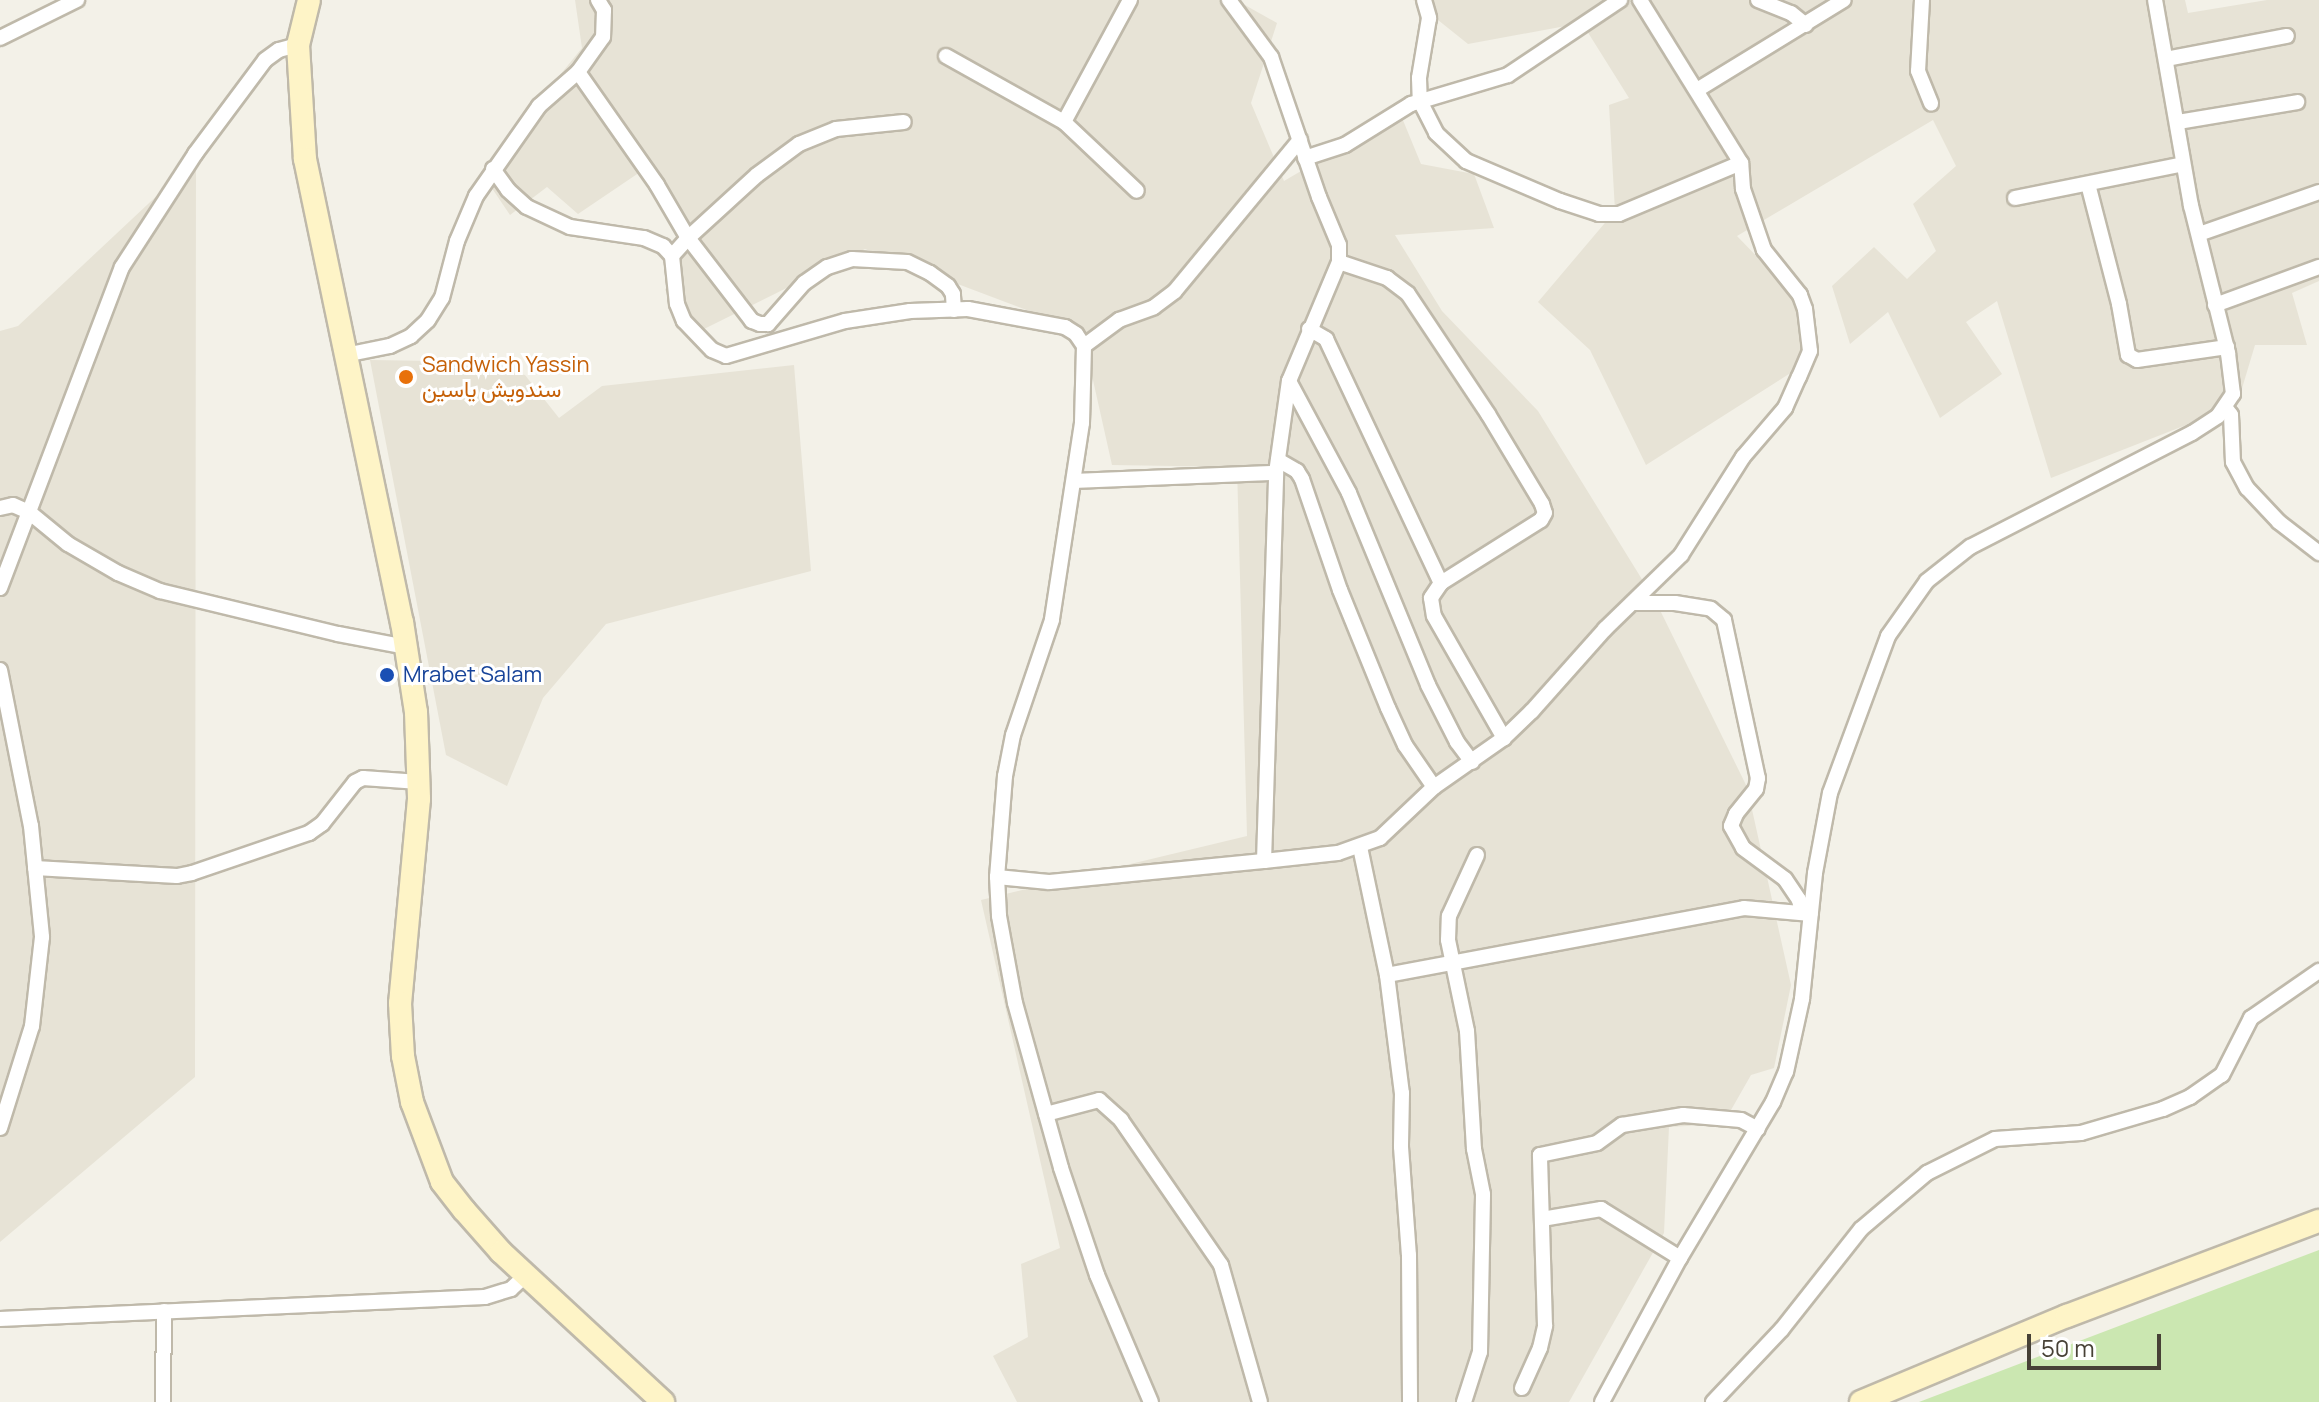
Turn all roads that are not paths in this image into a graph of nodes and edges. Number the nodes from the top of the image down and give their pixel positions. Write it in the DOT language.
graph roads {
  1 [pos="77,0"];
  2 [pos="309,0"];
  3 [pos="598,0"];
  4 [pos="1130,0"];
  5 [pos="1229,0"];
  6 [pos="1424,0"];
  7 [pos="1620,0"];
  8 [pos="1640,0"];
  9 [pos="1758,0"];
  10 [pos="1844,0"];
  11 [pos="1922,0"];
  12 [pos="2155,0"];
  13 [pos="1806,25"];
  14 [pos="2287,36"];
  15 [pos="0,38"];
  16 [pos="298,45"];
  17 [pos="946,56"];
  18 [pos="2166,59"];
  19 [pos="578,72"];
  20 [pos="1697,90"];
  21 [pos="1420,101"];
  22 [pos="2297,102"];
  23 [pos="1931,103"];
  24 [pos="904,122"];
  25 [pos="1064,122"];
  26 [pos="2178,122"];
  27 [pos="1300,140"];
  28 [pos="1305,158"];
  29 [pos="1741,163"];
  30 [pos="2183,164"];
  31 [pos="493,169"];
  32 [pos="2088,184"];
  33 [pos="1137,191"];
  34 [pos="2319,192"];
  35 [pos="2015,198"];
  36 [pos="2199,234"];
  37 [pos="688,238"];
  38 [pos="672,256"];
  39 [pos="1339,262"];
  40 [pos="2319,267"];
  41 [pos="2215,305"];
  42 [pos="954,310"];
  43 [pos="757,323"];
  44 [pos="1309,329"];
  45 [pos="1084,346"];
  46 [pos="2227,347"];
  47 [pos="745,353"];
  48 [pos="345,355"];
  49 [pos="1289,381"];
  50 [pos="2225,407"];
  51 [pos="1277,466"];
  52 [pos="1074,481"];
  53 [pos="0,508"];
  54 [pos="29,512"];
  55 [pos="2319,553"];
  56 [pos="1441,583"];
  57 [pos="0,588"];
  58 [pos="1633,603"];
  59 [pos="406,647"];
  60 [pos="0,670"];
  61 [pos="1504,738"];
  62 [pos="1472,762"];
  63 [pos="419,782"];
  64 [pos="1434,787"];
  65 [pos="1360,847"];
  66 [pos="1477,855"];
  67 [pos="1264,861"];
  68 [pos="35,868"];
  69 [pos="997,877"];
  70 [pos="1807,914"];
  71 [pos="1451,962"];
  72 [pos="2319,971"];
  73 [pos="1387,975"];
  74 [pos="1046,1114"];
  75 [pos="0,1128"];
  76 [pos="1758,1129"];
  77 [pos="1542,1219"];
  78 [pos="2319,1221"];
  79 [pos="1680,1258"];
  80 [pos="526,1275"];
  81 [pos="164,1311"];
  82 [pos="0,1319"];
  83 [pos="1522,1388"];
  84 [pos="163,1402"];
  85 [pos="663,1402"];
  86 [pos="1151,1402"];
  87 [pos="1260,1402"];
  88 [pos="1410,1402"];
  89 [pos="1464,1402"];
  90 [pos="1602,1402"];
  91 [pos="1713,1402"];
  92 [pos="1861,1402"];
  1 -- 15 [label="street"];
  2 -- 16 [label="street"];
  3 -- 19 [label="street"];
  4 -- 25 [label="street"];
  5 -- 27 [label="street"];
  6 -- 21 [label="street"];
  7 -- 21 [label="street"];
  8 -- 20 [label="street"];
  9 -- 13 [label="street"];
  10 -- 13 [label="street"];
  11 -- 23 [label="street"];
  12 -- 18 [label="street"];
  13 -- 20 [label="street"];
  14 -- 18 [label="street"];
  16 -- 48 [label="street"];
  16 -- 54 [label="street"];
  17 -- 25 [label="street"];
  18 -- 26 [label="street"];
  19 -- 31 [label="street"];
  19 -- 37 [label="street"];
  20 -- 29 [label="street"];
  21 -- 28 [label="street"];
  21 -- 29 [label="street"];
  22 -- 26 [label="street"];
  24 -- 37 [label="street"];
  25 -- 33 [label="street"];
  26 -- 30 [label="street"];
  27 -- 28 [label="street"];
  27 -- 45 [label="street"];
  28 -- 39 [label="street"];
  29 -- 58 [label="street"];
  30 -- 32 [label="street"];
  30 -- 36 [label="street"];
  31 -- 38 [label="street"];
  31 -- 48 [label="street"];
  32 -- 35 [label="street"];
  32 -- 46 [label="street"];
  34 -- 36 [label="street"];
  36 -- 41 [label="street"];
  37 -- 38 [label="street"];
  37 -- 43 [label="street"];
  38 -- 47 [label="street"];
  39 -- 44 [label="street"];
  39 -- 56 [label="street"];
  40 -- 41 [label="street"];
  41 -- 46 [label="street"];
  42 -- 43 [label="street"];
  42 -- 45 [label="street"];
  42 -- 47 [label="street"];
  43 -- 47 [label="street"];
  44 -- 49 [label="street"];
  44 -- 56 [label="street"];
  45 -- 52 [label="street"];
  46 -- 50 [label="street"];
  48 -- 59 [label="street"];
  49 -- 51 [label="street"];
  49 -- 62 [label="street"];
  50 -- 55 [label="street"];
  50 -- 70 [label="street"];
  51 -- 52 [label="street"];
  51 -- 64 [label="street"];
  51 -- 67 [label="street"];
  52 -- 69 [label="street"];
  53 -- 54 [label="street"];
  54 -- 57 [label="street"];
  54 -- 59 [label="street"];
  56 -- 61 [label="street"];
  58 -- 61 [label="street"];
  58 -- 70 [label="street"];
  59 -- 63 [label="street"];
  60 -- 68 [label="street"];
  61 -- 62 [label="street"];
  62 -- 64 [label="street"];
  63 -- 68 [label="street"];
  63 -- 80 [label="street"];
  64 -- 65 [label="street"];
  65 -- 67 [label="street"];
  65 -- 73 [label="street"];
  66 -- 71 [label="street"];
  67 -- 69 [label="street"];
  68 -- 75 [label="street"];
  69 -- 74 [label="street"];
  70 -- 71 [label="street"];
  70 -- 76 [label="street"];
  71 -- 73 [label="street"];
  71 -- 89 [label="street"];
  72 -- 91 [label="street"];
  73 -- 88 [label="street"];
  74 -- 86 [label="street"];
  74 -- 87 [label="street"];
  76 -- 77 [label="street"];
  76 -- 79 [label="street"];
  77 -- 79 [label="street"];
  77 -- 83 [label="street"];
  78 -- 92 [label="street"];
  79 -- 90 [label="street"];
  80 -- 81 [label="street"];
  80 -- 85 [label="street"];
  81 -- 82 [label="street"];
  81 -- 84 [label="street"];
}
